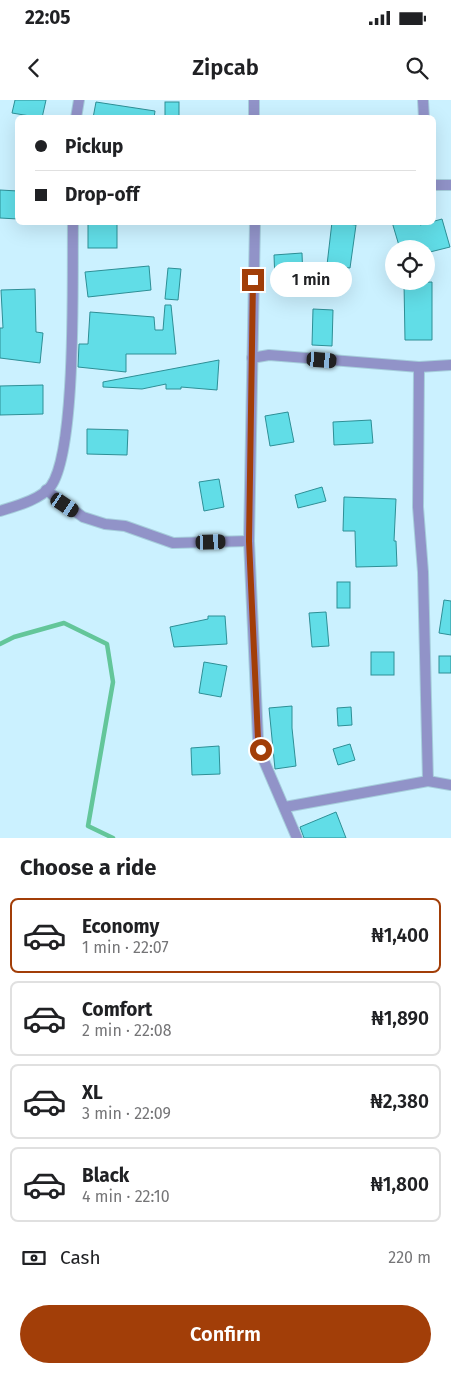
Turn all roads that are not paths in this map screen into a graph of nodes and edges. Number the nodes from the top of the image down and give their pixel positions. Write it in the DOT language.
graph roads {
  1 [pos="79,100"];
  2 [pos="254,100"];
  3 [pos="424,100"];
  4 [pos="76,115"];
  5 [pos="254,115"];
  6 [pos="424,115"];
  7 [pos="436,184"];
  8 [pos="451,184"];
  9 [pos="73,225"];
  10 [pos="254,225"];
  11 [pos="252,358"];
  12 [pos="451,365"];
  13 [pos="419,367"];
  14 [pos="46,490"];
  15 [pos="0,511"];
  16 [pos="249,541"];
  17 [pos="428,781"];
  18 [pos="451,785"];
  19 [pos="285,808"];
  20 [pos="297,838"];
  1 -- 4 [label="street"];
  2 -- 5 [label="street"];
  3 -- 6 [label="street"];
  7 -- 8 [label="street"];
  9 -- 14 [label="street"];
  10 -- 11 [label="street"];
  11 -- 13 [label="street"];
  11 -- 16 [label="street"];
  12 -- 13 [label="street"];
  13 -- 17 [label="street"];
  14 -- 15 [label="street"];
  14 -- 16 [label="street"];
  16 -- 19 [label="street"];
  17 -- 18 [label="street"];
  17 -- 19 [label="street"];
  19 -- 20 [label="street"];
}
